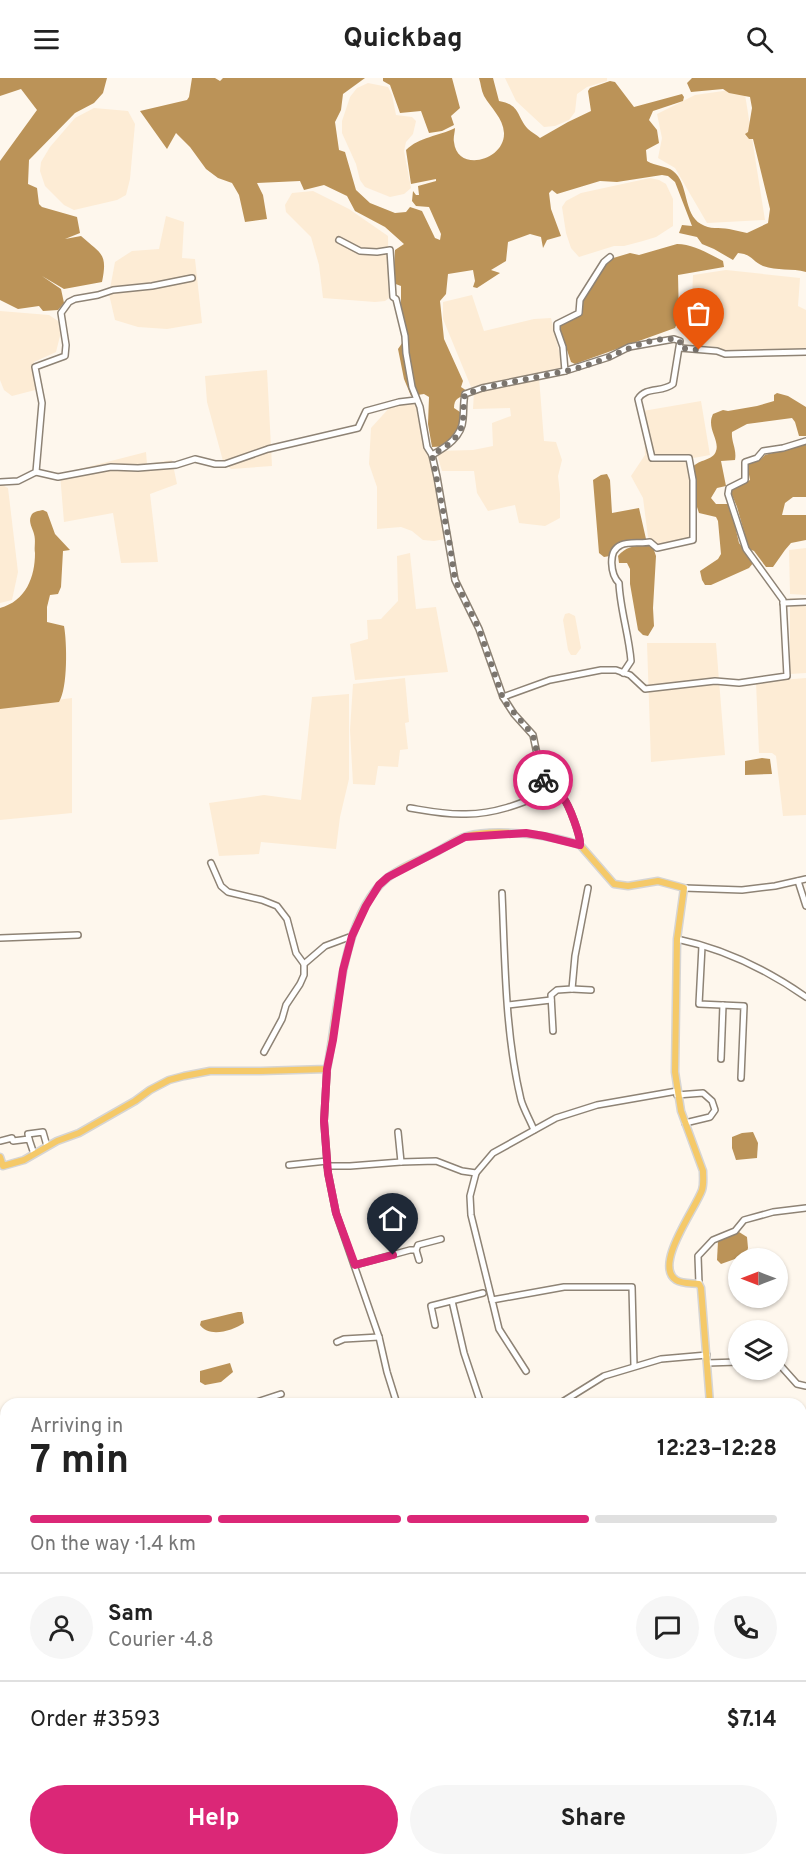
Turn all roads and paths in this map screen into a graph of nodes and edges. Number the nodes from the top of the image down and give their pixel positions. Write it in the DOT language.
graph roads {
  1 [pos="339,240"];
  2 [pos="610,257"];
  3 [pos="192,278"];
  4 [pos="680,348"];
  5 [pos="806,352"];
  6 [pos="565,371"];
  7 [pos="416,400"];
  8 [pos="806,441"];
  9 [pos="432,455"];
  10 [pos="36,472"];
  11 [pos="0,482"];
  12 [pos="806,602"];
  13 [pos="783,603"];
  14 [pos="624,672"];
  15 [pos="503,697"];
  16 [pos="549,792"];
  17 [pos="410,808"];
  18 [pos="580,845"];
  19 [pos="211,863"];
  20 [pos="806,879"];
  21 [pos="798,881"];
  22 [pos="588,888"];
  23 [pos="684,888"];
  24 [pos="502,892"];
  25 [pos="806,906"];
  26 [pos="78,935"];
  27 [pos="352,936"];
  28 [pos="677,937"];
  29 [pos="0,938"];
  30 [pos="702,945"];
  31 [pos="304,964"];
  32 [pos="572,989"];
  33 [pos="591,990"];
  34 [pos="806,997"];
  35 [pos="551,999"];
  36 [pos="508,1005"];
  37 [pos="723,1005"];
  38 [pos="553,1031"];
  39 [pos="264,1052"];
  40 [pos="721,1059"];
  41 [pos="327,1069"];
  42 [pos="741,1078"];
  43 [pos="677,1093"];
  44 [pos="685,1123"];
  45 [pos="534,1130"];
  46 [pos="398,1132"];
  47 [pos="29,1139"];
  48 [pos="0,1141"];
  49 [pos="47,1146"];
  50 [pos="34,1154"];
  51 [pos="0,1157"];
  52 [pos="401,1162"];
  53 [pos="327,1164"];
  54 [pos="289,1165"];
  55 [pos="2,1166"];
  56 [pos="476,1173"];
  57 [pos="806,1208"];
  58 [pos="441,1239"];
  59 [pos="416,1250"];
  60 [pos="419,1260"];
  61 [pos="355,1265"];
  62 [pos="699,1284"];
  63 [pos="483,1293"];
  64 [pos="492,1300"];
  65 [pos="452,1301"];
  66 [pos="435,1325"];
  67 [pos="379,1337"];
  68 [pos="337,1342"];
  69 [pos="707,1359"];
  70 [pos="728,1361"];
  71 [pos="634,1366"];
  72 [pos="526,1371"];
  73 [pos="788,1374"];
  74 [pos="806,1386"];
  75 [pos="281,1394"];
  76 [pos="269,1398"];
  77 [pos="396,1398"];
  78 [pos="479,1398"];
  79 [pos="569,1398"];
  80 [pos="710,1398"];
  1 -- 7 [label="street"];
  2 -- 6 [label="street"];
  3 -- 10 [label="street"];
  4 -- 5 [label="street"];
  4 -- 6 [label="street"];
  4 -- 14 [label="street"];
  6 -- 9 [label="street"];
  7 -- 9 [label="street"];
  7 -- 10 [label="street"];
  8 -- 13 [label="street"];
  9 -- 15 [label="street"];
  10 -- 11 [label="street"];
  12 -- 13 [label="street"];
  13 -- 14 [label="street"];
  14 -- 15 [label="street"];
  15 -- 16 [label="street"];
  16 -- 17 [label="street"];
  16 -- 18 [label="street"];
  18 -- 23 [label="main road"];
  18 -- 27 [label="main road"];
  19 -- 31 [label="street"];
  20 -- 21 [label="street"];
  21 -- 23 [label="street"];
  21 -- 25 [label="street"];
  22 -- 32 [label="street"];
  23 -- 28 [label="main road"];
  24 -- 36 [label="street"];
  26 -- 29 [label="street"];
  27 -- 31 [label="street"];
  27 -- 41 [label="main road"];
  28 -- 30 [label="street"];
  28 -- 43 [label="main road"];
  30 -- 34 [label="street"];
  30 -- 37 [label="street"];
  31 -- 39 [label="street"];
  32 -- 33 [label="street"];
  32 -- 35 [label="street"];
  35 -- 36 [label="street"];
  35 -- 38 [label="street"];
  36 -- 45 [label="street"];
  37 -- 40 [label="street"];
  37 -- 42 [label="street"];
  41 -- 49 [label="main road"];
  41 -- 53 [label="street"];
  43 -- 44 [label="main road"];
  43 -- 44 [label="street"];
  43 -- 45 [label="street"];
  44 -- 62 [label="main road"];
  45 -- 56 [label="street"];
  46 -- 52 [label="street"];
  47 -- 48 [label="street"];
  47 -- 49 [label="street"];
  47 -- 50 [label="street"];
  49 -- 50 [label="main road"];
  50 -- 55 [label="main road"];
  51 -- 55 [label="main road"];
  52 -- 53 [label="street"];
  52 -- 56 [label="street"];
  53 -- 54 [label="street"];
  53 -- 61 [label="street"];
  56 -- 64 [label="street"];
  57 -- 62 [label="street"];
  58 -- 59 [label="street"];
  59 -- 60 [label="street"];
  59 -- 61 [label="street"];
  61 -- 67 [label="street"];
  62 -- 69 [label="main road"];
  63 -- 65 [label="street"];
  64 -- 71 [label="street"];
  64 -- 72 [label="street"];
  65 -- 66 [label="street"];
  65 -- 78 [label="street"];
  67 -- 68 [label="street"];
  67 -- 77 [label="street"];
  69 -- 70 [label="street"];
  69 -- 71 [label="street"];
  69 -- 80 [label="main road"];
  71 -- 79 [label="street"];
  73 -- 74 [label="street"];
  75 -- 76 [label="street"];
}
